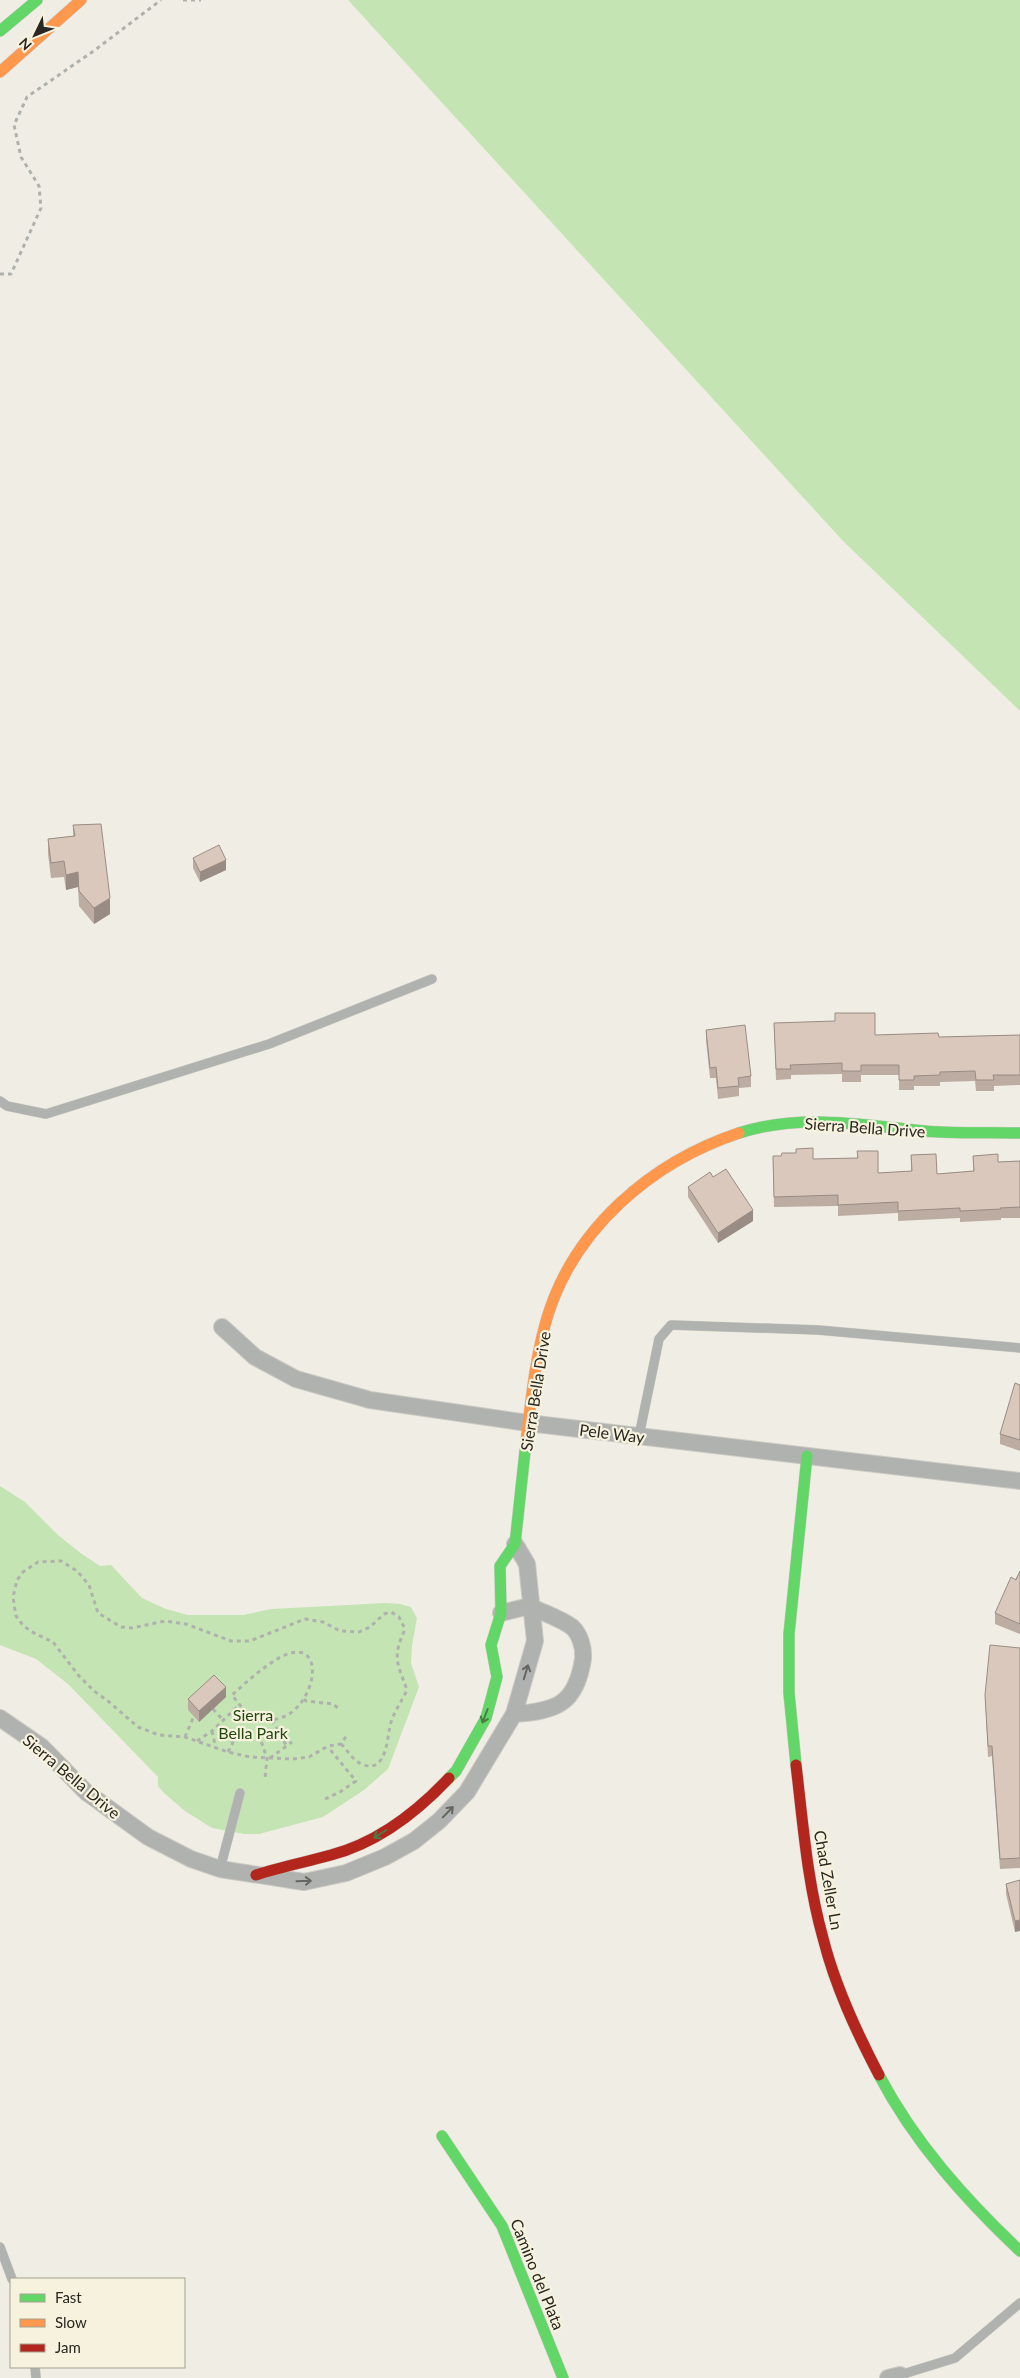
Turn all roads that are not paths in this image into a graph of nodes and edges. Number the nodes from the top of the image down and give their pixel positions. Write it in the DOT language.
graph roads {
  1 [pos="37,0"];
  2 [pos="81,0"];
  3 [pos="0,31"];
  4 [pos="0,72"];
  5 [pos="432,979"];
  6 [pos="0,1101"];
  7 [pos="1020,1133"];
  8 [pos="222,1328"];
  9 [pos="1020,1348"];
  10 [pos="528,1423"];
  11 [pos="639,1436"];
  12 [pos="807,1456"];
  13 [pos="1020,1481"];
  14 [pos="515,1544"];
  15 [pos="530,1606"];
  16 [pos="501,1613"];
  17 [pos="514,1714"];
  18 [pos="0,1718"];
  19 [pos="240,1793"];
  20 [pos="220,1869"];
  21 [pos="256,1875"];
  22 [pos="442,2136"];
  23 [pos="0,2247"];
  24 [pos="1020,2251"];
  25 [pos="12,2278"];
  26 [pos="1020,2303"];
  27 [pos="894,2376"];
  28 [pos="562,2378"];
  1 -- 3 [label="street"];
  2 -- 4 [label="street"];
  5 -- 6 [label="lane"];
  7 -- 10 [label="street, Sierra Bella Drive"];
  8 -- 10 [label="street, Pele Way"];
  9 -- 11 [label="lane"];
  10 -- 11 [label="street, Pele Way"];
  10 -- 14 [label="street, Sierra Bella Drive"];
  11 -- 12 [label="street, Pele Way"];
  12 -- 13 [label="street, Pele Way"];
  12 -- 24 [label="street, Chad Zeller Ln"];
  14 -- 15 [label="street, Sierra Bella Drive"];
  14 -- 16 [label="street, Sierra Bella Drive"];
  15 -- 16 [label="street"];
  17 -- 15 [label="street, Sierra Bella Drive, one-way"];
  15 -- 17 [label="street"];
  16 -- 21 [label="street, Sierra Bella Drive, one-way"];
  21 -- 17 [label="street, Sierra Bella Drive, one-way"];
  18 -- 20 [label="street, Sierra Bella Drive"];
  19 -- 20 [label="lane"];
  20 -- 21 [label="street, Sierra Bella Drive"];
  22 -- 28 [label="street, Camino del Plata"];
  23 -- 25 [label="lane"];
  26 -- 27 [label="lane"];
}
